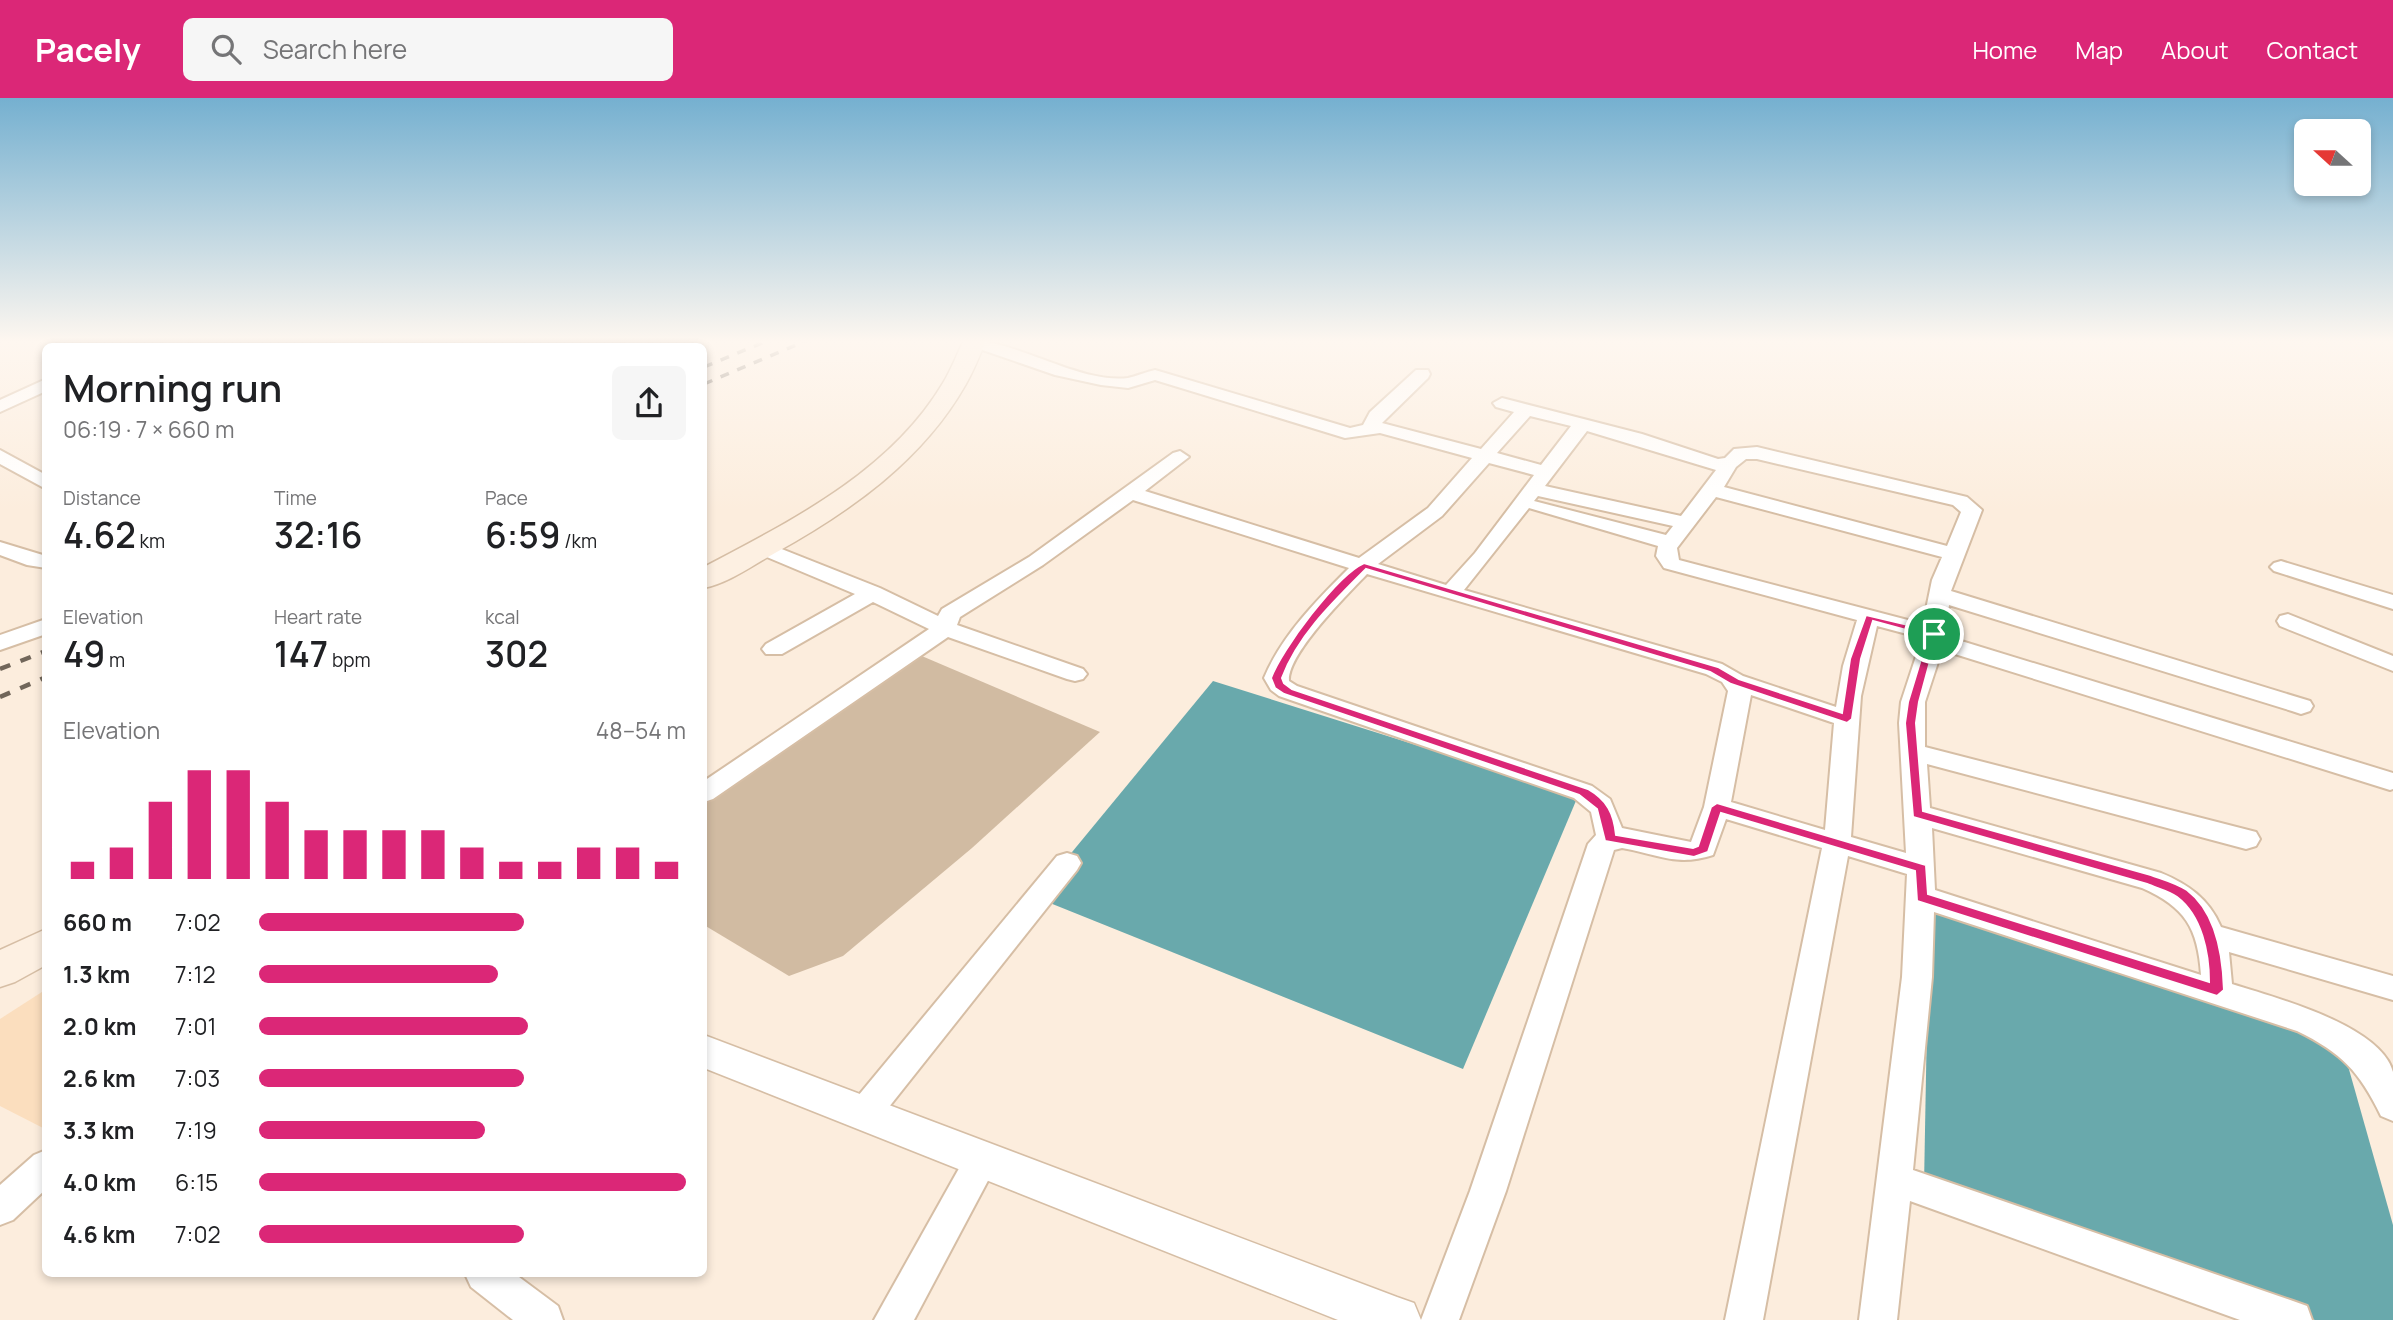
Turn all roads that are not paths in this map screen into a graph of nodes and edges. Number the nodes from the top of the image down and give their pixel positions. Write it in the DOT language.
graph roads {
  1 [pos="20,397"];
  2 [pos="947,397"];
  3 [pos="1229,397"];
  4 [pos="1397,397"];
  5 [pos="1502,403"];
  6 [pos="0,407"];
  7 [pos="1526,409"];
  8 [pos="1583,423"];
  9 [pos="1371,428"];
  10 [pos="0,456"];
  11 [pos="1180,457"];
  12 [pos="1484,457"];
  13 [pos="1727,465"];
  14 [pos="1545,472"];
  15 [pos="42,481"];
  16 [pos="1712,490"];
  17 [pos="1130,494"];
  18 [pos="1528,496"];
  19 [pos="1686,523"];
  20 [pos="1671,543"];
  21 [pos="0,548"];
  22 [pos="762,548"];
  23 [pos="1954,554"];
  24 [pos="42,562"];
  25 [pos="1364,566"];
  26 [pos="2281,567"];
  27 [pos="707,577"];
  28 [pos="872,593"];
  29 [pos="1450,593"];
  30 [pos="1940,595"];
  31 [pos="2393,602"];
  32 [pos="1869,617"];
  33 [pos="2288,621"];
  34 [pos="42,627"];
  35 [pos="945,628"];
  36 [pos="1934,637"];
  37 [pos="0,643"];
  38 [pos="774,649"];
  39 [pos="2393,664"];
  40 [pos="1075,674"];
  41 [pos="1735,681"];
  42 [pos="2301,706"];
  43 [pos="1847,719"];
  44 [pos="1912,752"];
  45 [pos="2390,781"];
  46 [pos="707,791"];
  47 [pos="1717,807"];
  48 [pos="1917,814"];
  49 [pos="1610,838"];
  50 [pos="2246,839"];
  51 [pos="1837,843"];
  52 [pos="1067,863"];
  53 [pos="1921,883"];
  54 [pos="2209,935"];
  55 [pos="42,947"];
  56 [pos="0,970"];
  57 [pos="2393,988"];
  58 [pos="2217,990"];
  59 [pos="707,1052"];
  60 [pos="2393,1106"];
  61 [pos="865,1112"];
  62 [pos="983,1158"];
  63 [pos="42,1170"];
  64 [pos="1896,1180"];
  65 [pos="0,1208"];
  66 [pos="487,1277"];
  67 [pos="535,1318"];
  68 [pos="893,1320"];
  69 [pos="1397,1320"];
  70 [pos="1440,1320"];
  71 [pos="1744,1320"];
  72 [pos="1878,1320"];
  73 [pos="2292,1320"];
  1 -- 6 [label="street"];
  2 -- 22 [label="main road"];
  3 -- 9 [label="street"];
  4 -- 9 [label="street"];
  5 -- 7 [label="street"];
  7 -- 8 [label="street"];
  7 -- 12 [label="street"];
  8 -- 13 [label="street"];
  8 -- 14 [label="street"];
  9 -- 12 [label="street"];
  10 -- 15 [label="street"];
  11 -- 17 [label="street"];
  12 -- 14 [label="street"];
  12 -- 25 [label="street"];
  13 -- 16 [label="street"];
  13 -- 23 [label="street"];
  14 -- 18 [label="street"];
  16 -- 19 [label="street"];
  16 -- 23 [label="street"];
  17 -- 25 [label="street"];
  17 -- 35 [label="street"];
  18 -- 19 [label="street"];
  18 -- 20 [label="street"];
  18 -- 29 [label="street"];
  19 -- 20 [label="street"];
  20 -- 32 [label="street"];
  21 -- 24 [label="street"];
  22 -- 27 [label="main road"];
  22 -- 28 [label="street"];
  23 -- 30 [label="street"];
  25 -- 29 [label="street"];
  25 -- 49 [label="street"];
  26 -- 31 [label="street"];
  28 -- 35 [label="street"];
  28 -- 38 [label="street"];
  29 -- 41 [label="street"];
  30 -- 36 [label="street"];
  30 -- 42 [label="street"];
  32 -- 36 [label="street"];
  32 -- 43 [label="street"];
  33 -- 39 [label="street"];
  34 -- 37 [label="street"];
  35 -- 40 [label="street"];
  35 -- 46 [label="street"];
  36 -- 44 [label="street"];
  36 -- 45 [label="street"];
  41 -- 43 [label="street"];
  41 -- 47 [label="street"];
  43 -- 51 [label="street"];
  44 -- 48 [label="street"];
  44 -- 50 [label="street"];
  47 -- 49 [label="street"];
  47 -- 51 [label="street"];
  48 -- 53 [label="street"];
  48 -- 54 [label="street"];
  49 -- 70 [label="street"];
  51 -- 53 [label="street"];
  51 -- 71 [label="street"];
  52 -- 61 [label="street"];
  53 -- 58 [label="street"];
  53 -- 64 [label="street"];
  54 -- 57 [label="street"];
  54 -- 58 [label="street"];
  55 -- 56 [label="main road"];
  58 -- 60 [label="street"];
  59 -- 61 [label="street"];
  61 -- 62 [label="street"];
  62 -- 68 [label="street"];
  62 -- 69 [label="street"];
  63 -- 65 [label="street"];
  64 -- 72 [label="street"];
  64 -- 73 [label="street"];
  66 -- 67 [label="street"];
}
